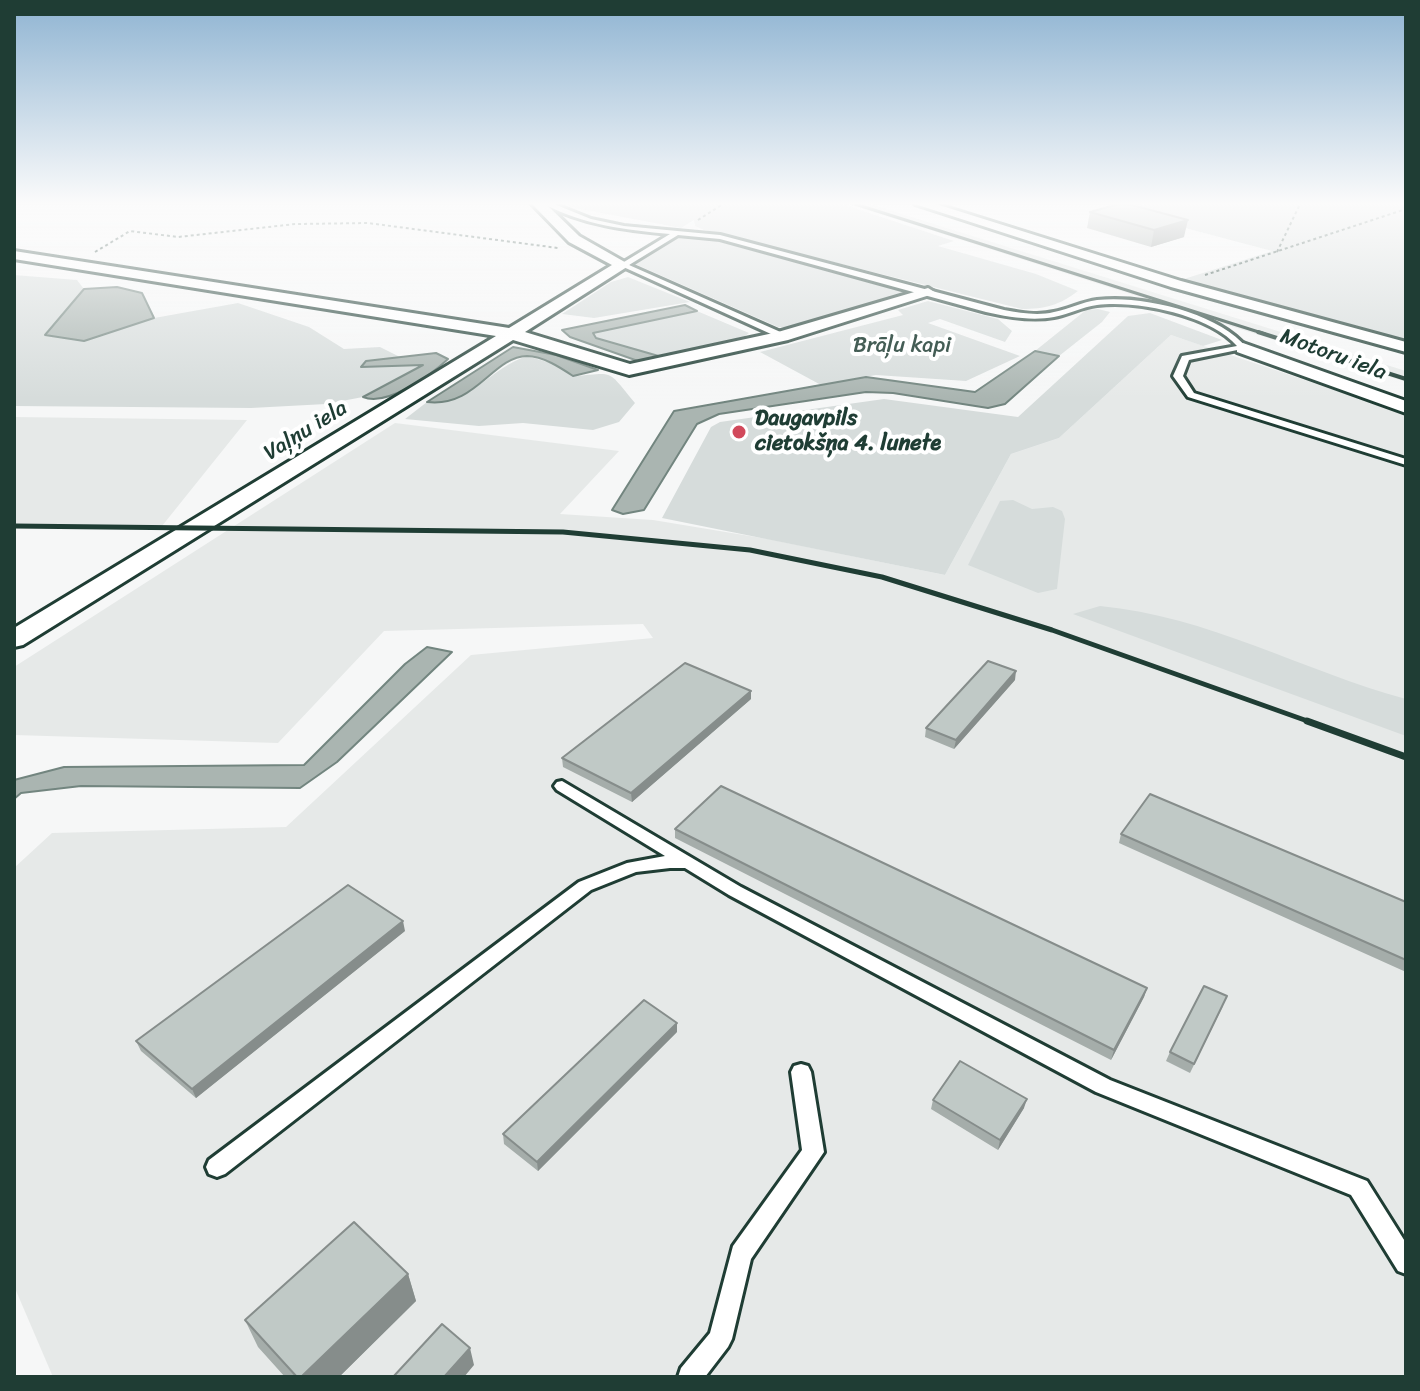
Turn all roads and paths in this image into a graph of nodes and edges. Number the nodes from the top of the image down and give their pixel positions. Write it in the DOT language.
graph roads {
  1 [pos="102,269"];
  2 [pos="616,269"];
  3 [pos="632,269"];
  4 [pos="839,269"];
  5 [pos="1128,269"];
  6 [pos="1226,269"];
  7 [pos="1176,284"];
  8 [pos="928,293"];
  9 [pos="510,333"];
  10 [pos="782,336"];
  11 [pos="1406,347"];
  12 [pos="1243,348"];
  13 [pos="1406,407"];
  14 [pos="1406,462"];
  15 [pos="14,639"];
  16 [pos="562,786"];
  17 [pos="691,864"];
  18 [pos="801,1072"];
  19 [pos="217,1167"];
  20 [pos="1406,1263"];
  21 [pos="690,1377"];
  1 -- 9 [label="street"];
  2 -- 9 [label="street, Vaļņu iela"];
  3 -- 10 [label="lane"];
  4 -- 8 [label="lane"];
  5 -- 7 [label="street"];
  6 -- 7 [label="path"];
  7 -- 11 [label="street"];
  8 -- 10 [label="street"];
  8 -- 12 [label="lane"];
  9 -- 10 [label="street"];
  9 -- 15 [label="street, Vaļņu iela"];
  12 -- 13 [label="street, Motoru iela"];
  12 -- 14 [label="lane"];
  16 -- 17 [label="lane"];
  17 -- 19 [label="lane"];
  17 -- 20 [label="lane"];
  18 -- 21 [label="lane"];
}
